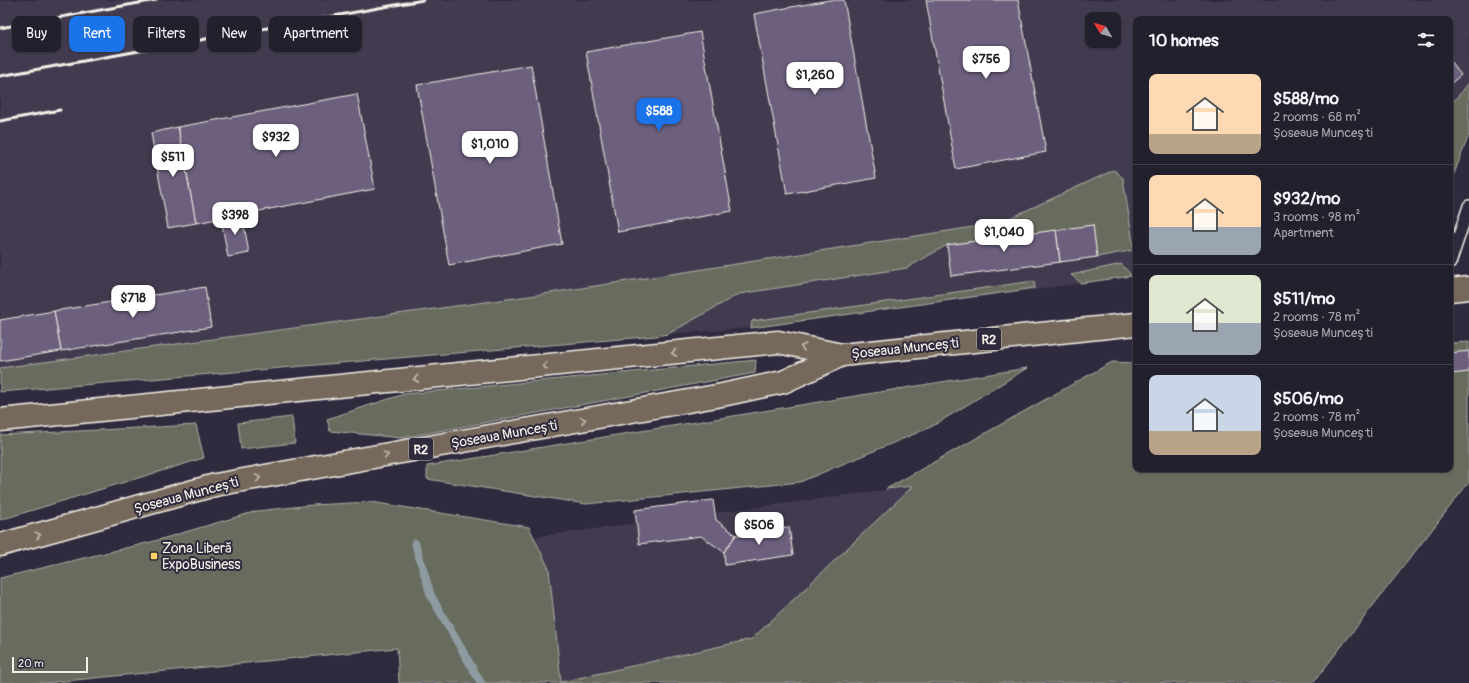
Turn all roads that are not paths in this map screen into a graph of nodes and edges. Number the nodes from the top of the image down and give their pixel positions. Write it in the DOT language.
graph roads {
  1 [pos="1469,206"];
  2 [pos="1453,254"];
  3 [pos="1469,288"];
  4 [pos="1453,290"];
  5 [pos="1133,324"];
  6 [pos="842,355"];
  7 [pos="0,420"];
  8 [pos="0,545"];
  1 -- 2 [label="lane"];
  3 -- 4 [label="main road"];
  5 -- 6 [label="main road, Șoseaua Muncești / R2"];
  6 -- 7 [label="main road, Șoseaua Muncești / R2, one-way"];
  8 -- 6 [label="main road, Șoseaua Muncești / R2, one-way"];
}
